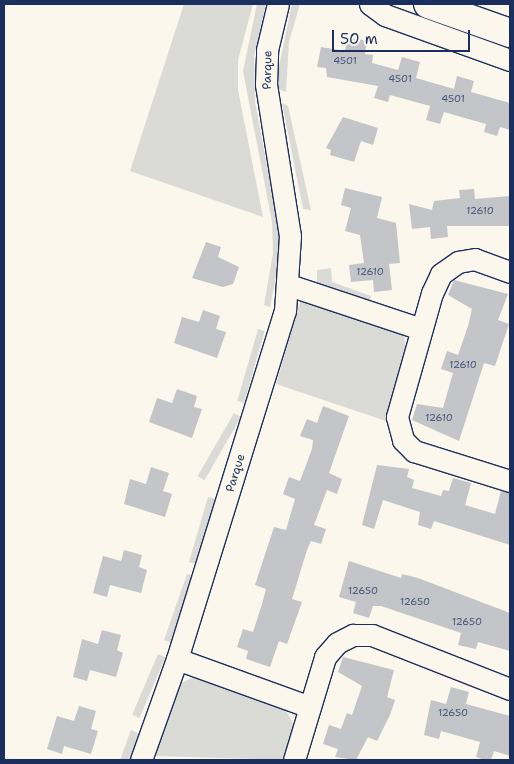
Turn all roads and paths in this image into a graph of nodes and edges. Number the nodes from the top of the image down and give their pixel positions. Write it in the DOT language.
graph roads {
  1 [pos="278,4"];
  2 [pos="370,4"];
  3 [pos="428,4"];
  4 [pos="510,34"];
  5 [pos="510,60"];
  6 [pos="510,272"];
  7 [pos="289,285"];
  8 [pos="421,329"];
  9 [pos="510,482"];
  10 [pos="177,660"];
  11 [pos="510,689"];
  12 [pos="310,707"];
  13 [pos="141,760"];
  14 [pos="294,760"];
  1 -- 7 [label="street, Parque"];
  2 -- 5 [label="street"];
  3 -- 4 [label="street"];
  6 -- 8 [label="street"];
  7 -- 8 [label="street"];
  7 -- 10 [label="street, Parque"];
  8 -- 9 [label="street"];
  10 -- 12 [label="street"];
  10 -- 13 [label="street, Parque"];
  11 -- 12 [label="street"];
  12 -- 14 [label="street"];
}
